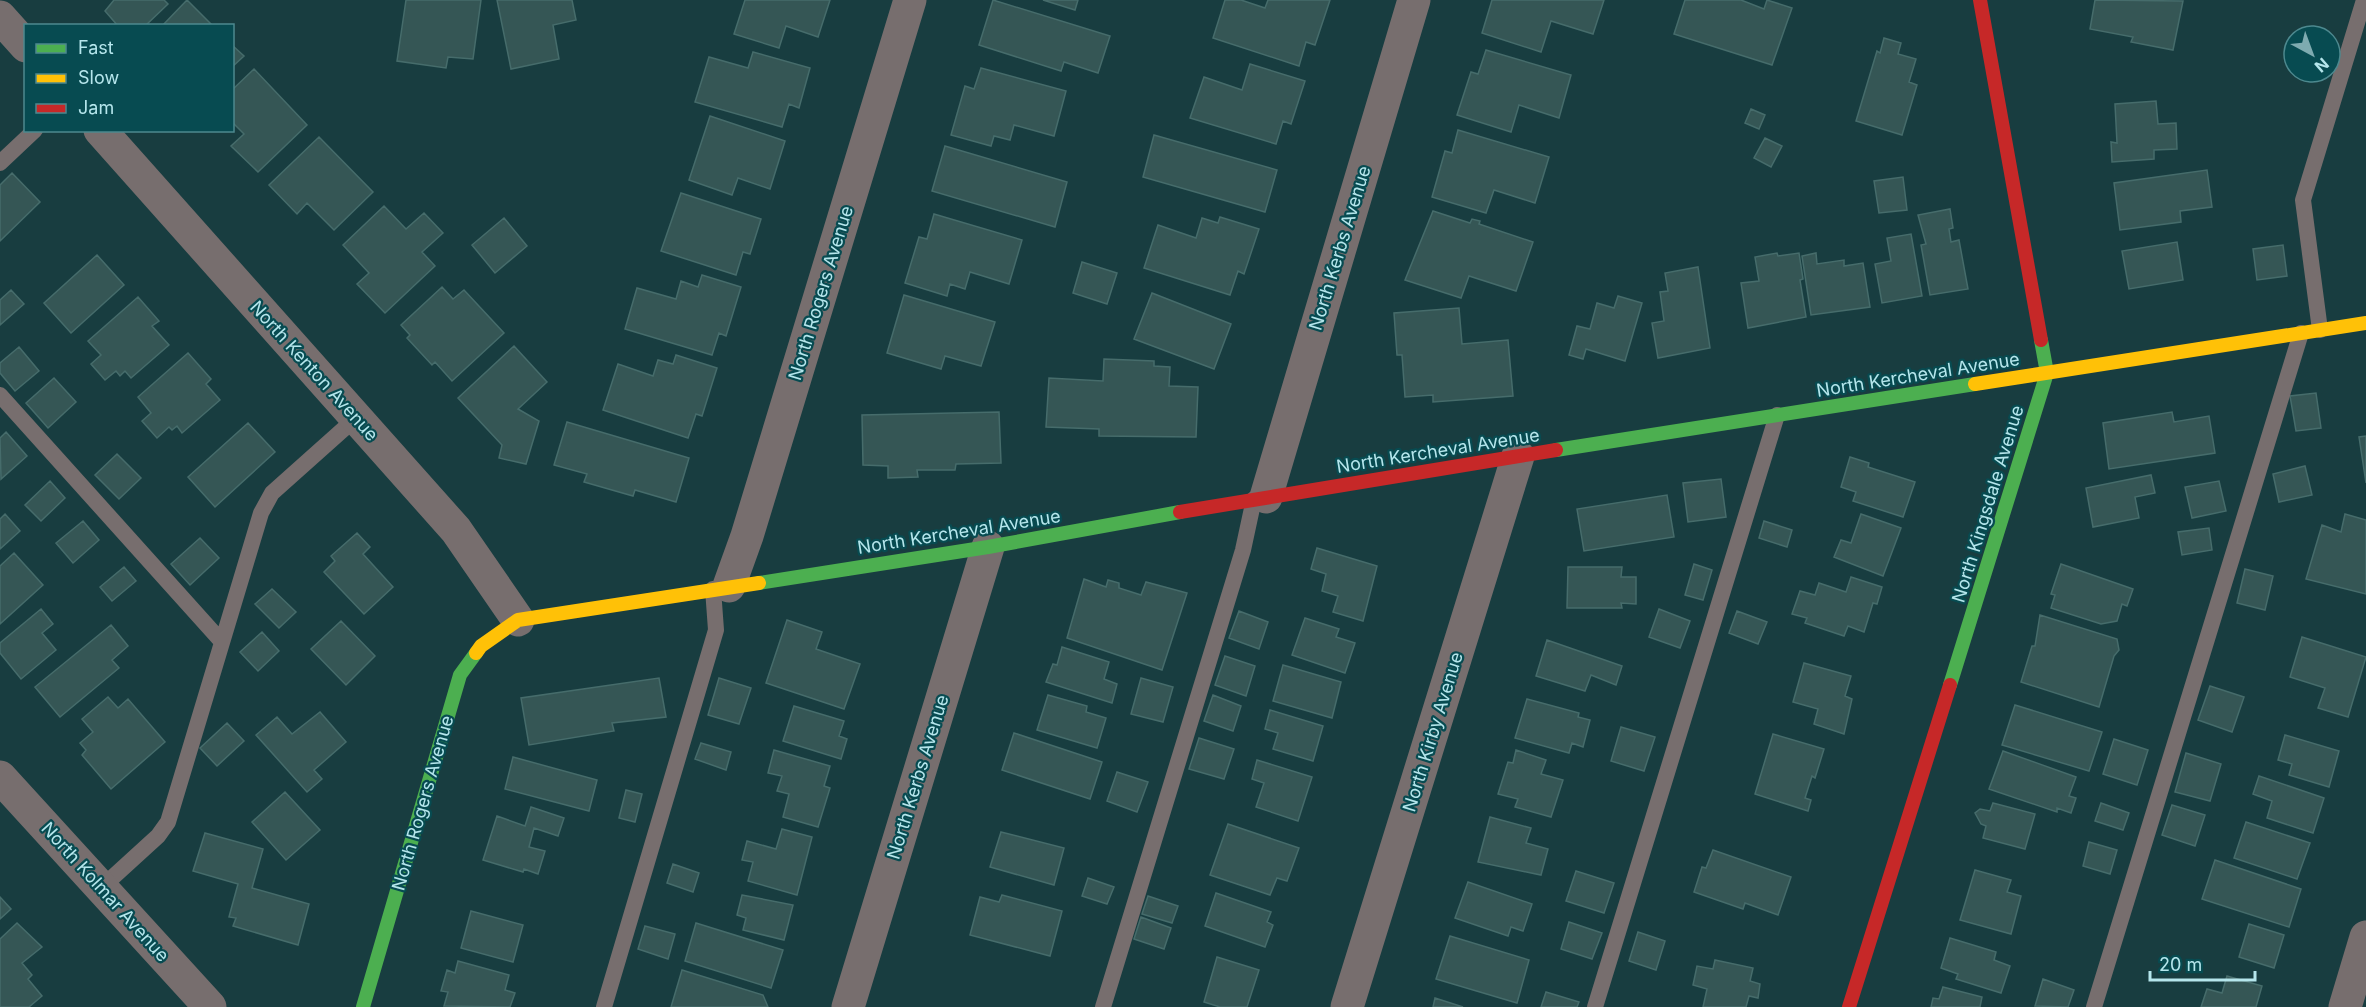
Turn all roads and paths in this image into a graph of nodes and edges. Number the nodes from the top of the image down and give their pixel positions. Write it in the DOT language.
graph roads {
  1 [pos="910,0"];
  2 [pos="1414,0"];
  3 [pos="1980,0"];
  4 [pos="2364,0"];
  5 [pos="0,17"];
  6 [pos="24,44"];
  7 [pos="33,132"];
  8 [pos="102,132"];
  9 [pos="0,163"];
  10 [pos="2366,323"];
  11 [pos="2320,330"];
  12 [pos="2301,333"];
  13 [pos="2048,373"];
  14 [pos="0,395"];
  15 [pos="1777,415"];
  16 [pos="356,418"];
  17 [pos="1518,456"];
  18 [pos="1260,498"];
  19 [pos="988,547"];
  20 [pos="721,587"];
  21 [pos="518,620"];
  22 [pos="222,642"];
  23 [pos="0,777"];
  24 [pos="101,888"];
  25 [pos="2366,937"];
  26 [pos="210,1007"];
  27 [pos="363,1007"];
  28 [pos="604,1007"];
  29 [pos="848,1007"];
  30 [pos="1103,1007"];
  31 [pos="1347,1007"];
  32 [pos="1595,1007"];
  33 [pos="1850,1007"];
  34 [pos="2094,1007"];
  35 [pos="2344,1007"];
  1 -- 20 [label="street, North Rogers Avenue"];
  2 -- 18 [label="street, North Kerbs Avenue"];
  3 -- 13 [label="street, North Kingsdale Avenue"];
  4 -- 11 [label="lane"];
  5 -- 6 [label="street"];
  7 -- 9 [label="lane"];
  8 -- 16 [label="street, North Kenton Avenue"];
  10 -- 11 [label="street, North Kercheval Avenue"];
  11 -- 12 [label="street, North Kercheval Avenue"];
  12 -- 13 [label="street, North Kercheval Avenue"];
  12 -- 34 [label="lane"];
  13 -- 15 [label="street, North Kercheval Avenue"];
  13 -- 33 [label="street, North Kingsdale Avenue"];
  14 -- 22 [label="lane"];
  15 -- 17 [label="street, North Kercheval Avenue"];
  15 -- 32 [label="lane"];
  16 -- 21 [label="street, North Kenton Avenue"];
  16 -- 22 [label="lane"];
  17 -- 18 [label="street, North Kercheval Avenue"];
  17 -- 31 [label="street, North Kirby Avenue"];
  18 -- 19 [label="street, North Kercheval Avenue"];
  18 -- 30 [label="lane"];
  19 -- 20 [label="street, North Kercheval Avenue"];
  19 -- 29 [label="street, North Kerbs Avenue"];
  20 -- 21 [label="street, North Kercheval Avenue"];
  20 -- 28 [label="lane"];
  21 -- 27 [label="street, North Rogers Avenue"];
  22 -- 24 [label="lane"];
  23 -- 24 [label="street, North Kolmar Avenue"];
  24 -- 26 [label="street, North Kolmar Avenue"];
  25 -- 35 [label="street"];
}
